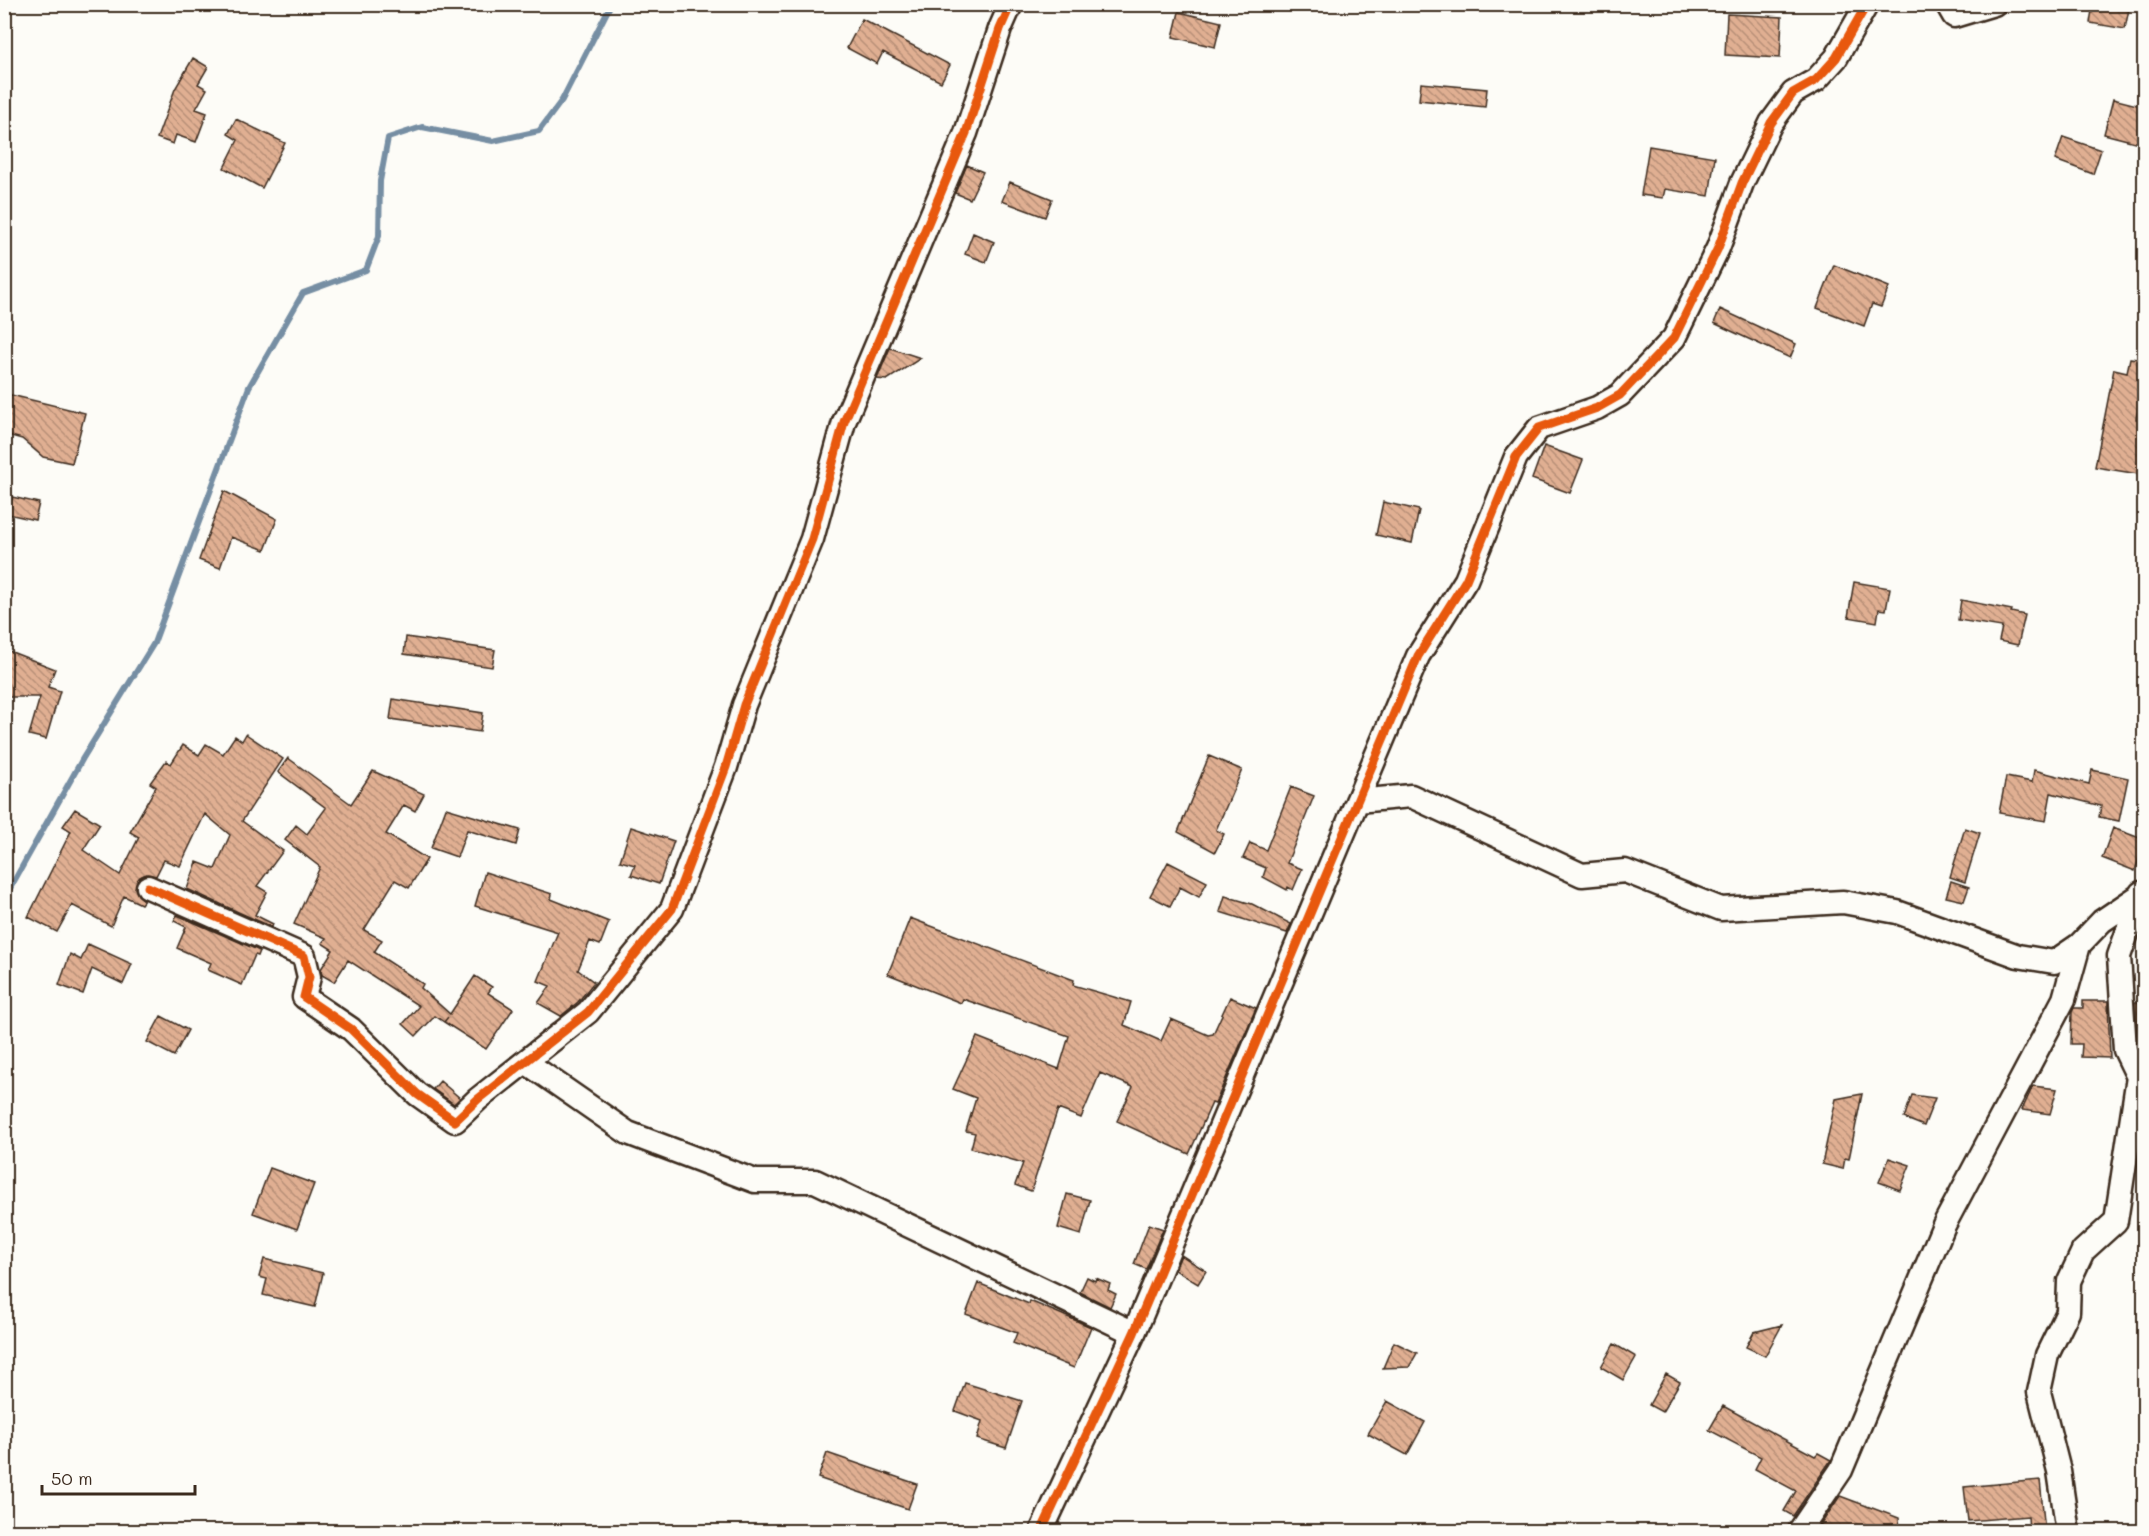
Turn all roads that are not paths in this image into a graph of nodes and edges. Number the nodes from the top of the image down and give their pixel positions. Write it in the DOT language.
graph roads {
  1 [pos="1011,4"];
  2 [pos="1868,4"];
  3 [pos="1947,4"];
  4 [pos="1994,4"];
  5 [pos="1357,801"];
  6 [pos="148,887"];
  7 [pos="2142,892"];
  8 [pos="2079,945"];
  9 [pos="527,1063"];
  10 [pos="1134,1333"];
  11 [pos="1041,1532"];
  12 [pos="1799,1532"];
  13 [pos="2068,1532"];
  1 -- 9 [label="street"];
  2 -- 5 [label="street"];
  3 -- 4 [label="street"];
  5 -- 8 [label="street"];
  5 -- 10 [label="street"];
  6 -- 9 [label="street"];
  7 -- 8 [label="street"];
  7 -- 13 [label="street"];
  8 -- 12 [label="street"];
  9 -- 10 [label="street"];
  10 -- 11 [label="street"];
}
